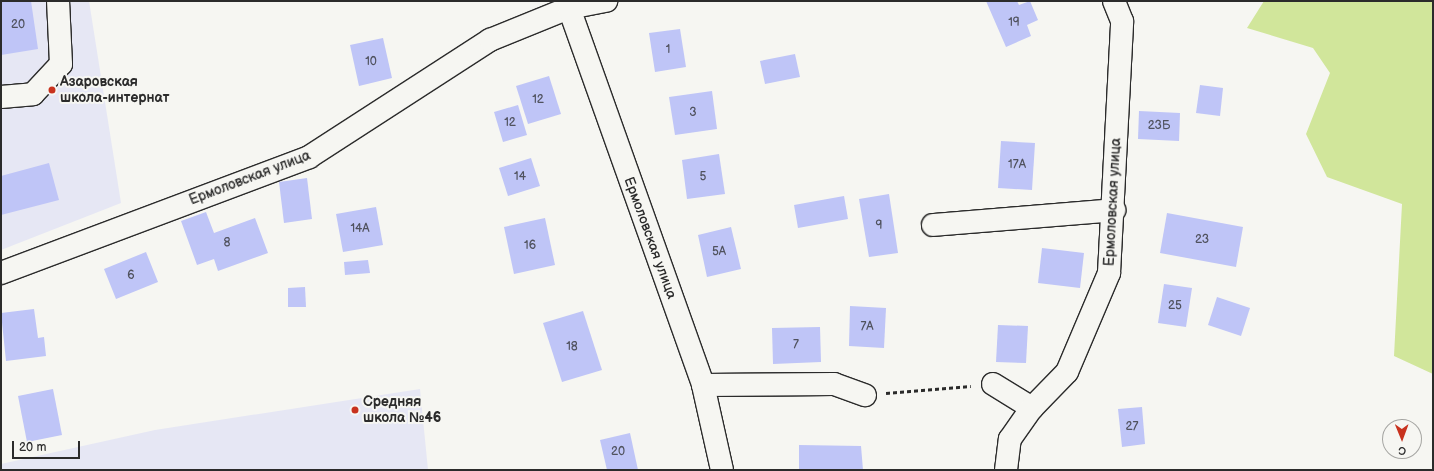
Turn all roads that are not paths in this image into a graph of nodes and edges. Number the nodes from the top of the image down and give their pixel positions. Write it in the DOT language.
graph roads {
  1 [pos="58,1"];
  2 [pos="606,1"];
  3 [pos="1114,1"];
  4 [pos="568,5"];
  5 [pos="1,98"];
  6 [pos="1114,210"];
  7 [pos="933,225"];
  8 [pos="1,273"];
  9 [pos="993,384"];
  10 [pos="703,385"];
  11 [pos="865,395"];
  12 [pos="1032,408"];
  13 [pos="722,470"];
  14 [pos="1006,470"];
  1 -- 5 [label="street"];
  2 -- 4 [label="street, Ермоловская улица"];
  3 -- 6 [label="street, Ермоловская улица"];
  4 -- 8 [label="street, Ермоловская улица"];
  4 -- 10 [label="street, Ермоловская улица"];
  6 -- 7 [label="street"];
  6 -- 12 [label="street, Ермоловская улица"];
  9 -- 12 [label="street"];
  10 -- 11 [label="street"];
  10 -- 13 [label="street, Ермоловская улица"];
  12 -- 14 [label="street, Ермоловская улица"];
}
